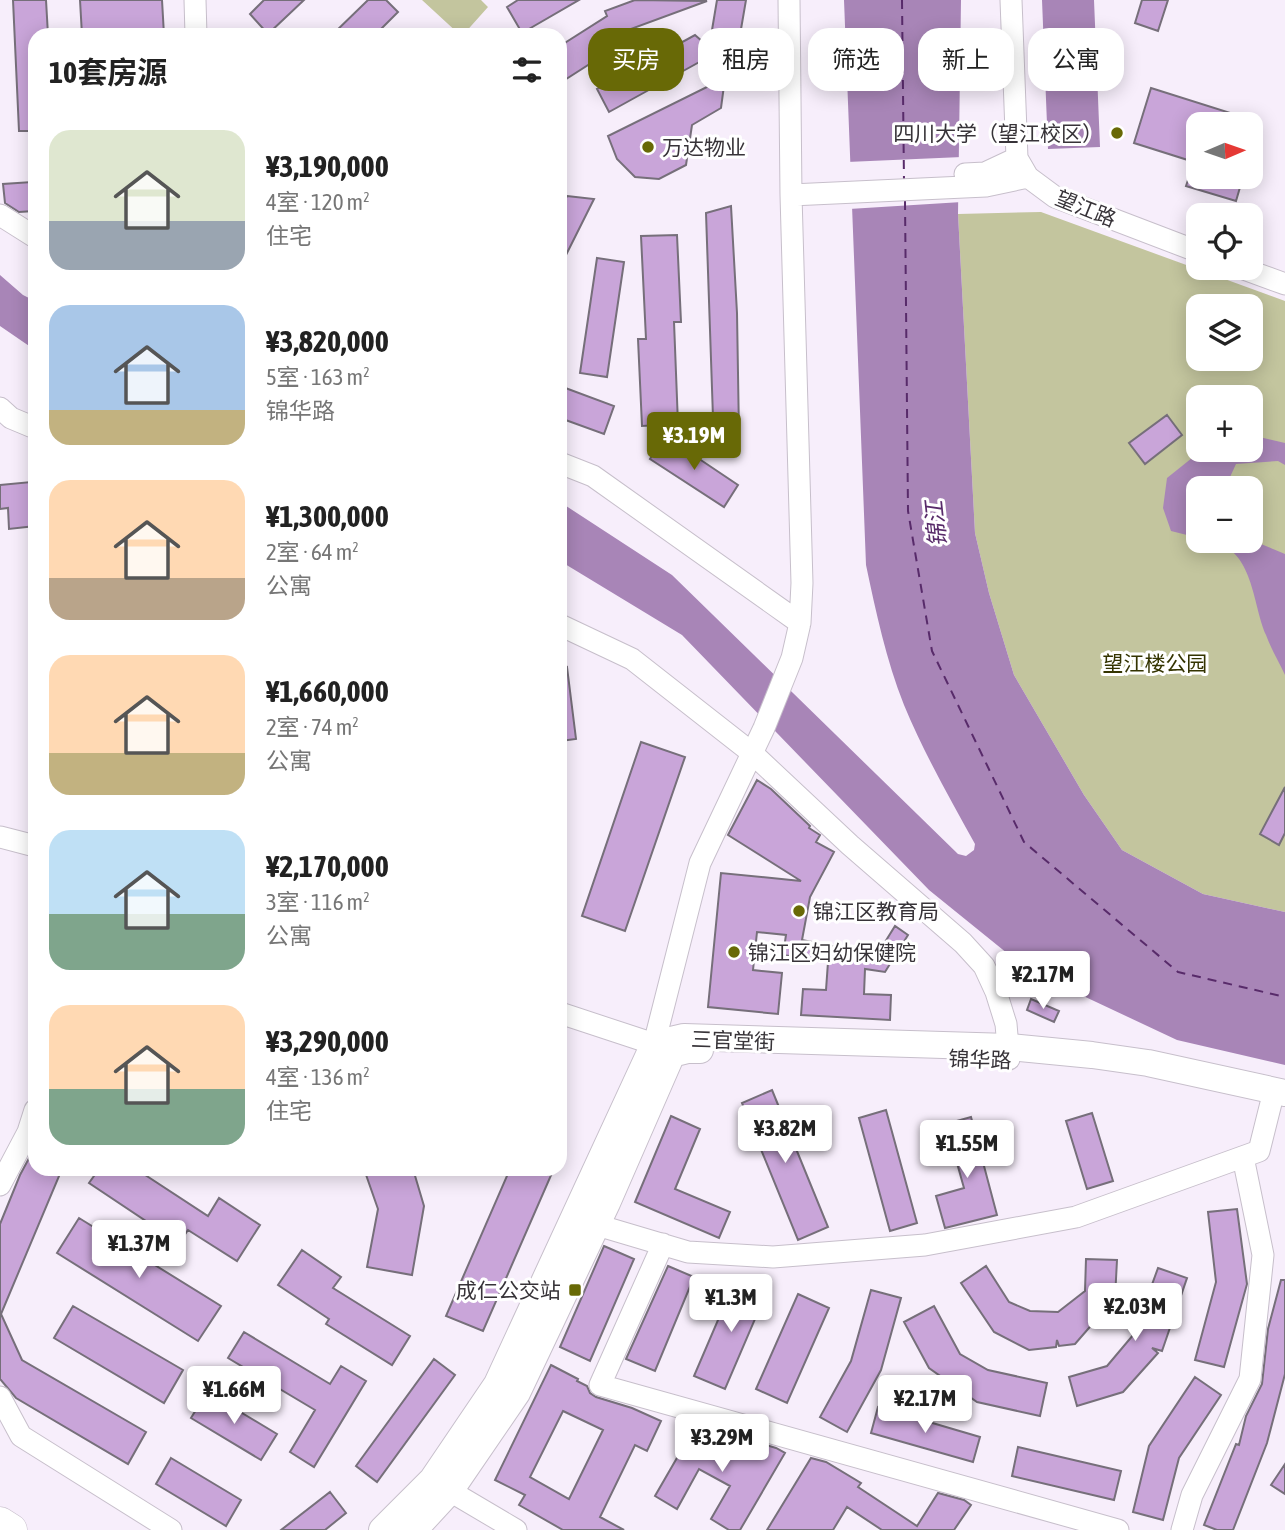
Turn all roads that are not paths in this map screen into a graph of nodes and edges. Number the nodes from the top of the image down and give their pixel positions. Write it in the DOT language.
graph roads {
  1 [pos="195,0"];
  2 [pos="789,0"];
  3 [pos="1011,0"];
  4 [pos="196,28"];
  5 [pos="1023,168"];
  6 [pos="791,189"];
  7 [pos="0,215"];
  8 [pos="28,233"];
  9 [pos="1186,247"];
  10 [pos="1263,276"];
  11 [pos="1285,284"];
  12 [pos="0,408"];
  13 [pos="28,425"];
  14 [pos="567,466"];
  15 [pos="800,622"];
  16 [pos="567,628"];
  17 [pos="752,753"];
  18 [pos="0,837"];
  19 [pos="28,844"];
  20 [pos="567,1015"];
  21 [pos="663,1049"];
  22 [pos="1009,1053"];
  23 [pos="1280,1101"];
  24 [pos="28,1132"];
  25 [pos="1242,1157"];
  26 [pos="0,1185"];
  27 [pos="597,1225"];
  28 [pos="663,1244"];
  29 [pos="0,1397"];
  30 [pos="450,1491"];
  31 [pos="0,1523"];
  32 [pos="11,1530"];
  33 [pos="171,1530"];
  34 [pos="382,1530"];
  35 [pos="414,1530"];
  36 [pos="516,1530"];
  37 [pos="1118,1530"];
  38 [pos="1182,1530"];
  1 -- 4 [label="street"];
  2 -- 6 [label="street"];
  3 -- 5 [label="street"];
  5 -- 6 [label="street"];
  5 -- 9 [label="street, 望江路"];
  6 -- 15 [label="street"];
  7 -- 8 [label="street"];
  10 -- 11 [label="street"];
  12 -- 13 [label="street"];
  14 -- 15 [label="street"];
  15 -- 17 [label="street"];
  16 -- 17 [label="street"];
  17 -- 21 [label="street"];
  17 -- 22 [label="street"];
  18 -- 19 [label="street"];
  20 -- 21 [label="street"];
  21 -- 22 [label="main road, 锦华路"];
  21 -- 27 [label="main road, 三官堂街"];
  21 -- 34 [label="main road"];
  22 -- 23 [label="main road, 锦华路"];
  23 -- 25 [label="street"];
  24 -- 26 [label="street"];
  25 -- 28 [label="street"];
  25 -- 38 [label="street"];
  27 -- 28 [label="street"];
  27 -- 30 [label="main road, 三官堂街"];
  28 -- 37 [label="street"];
  29 -- 33 [label="street"];
  30 -- 35 [label="main road, 三官堂街"];
  30 -- 36 [label="street"];
  31 -- 32 [label="highway"];
}
